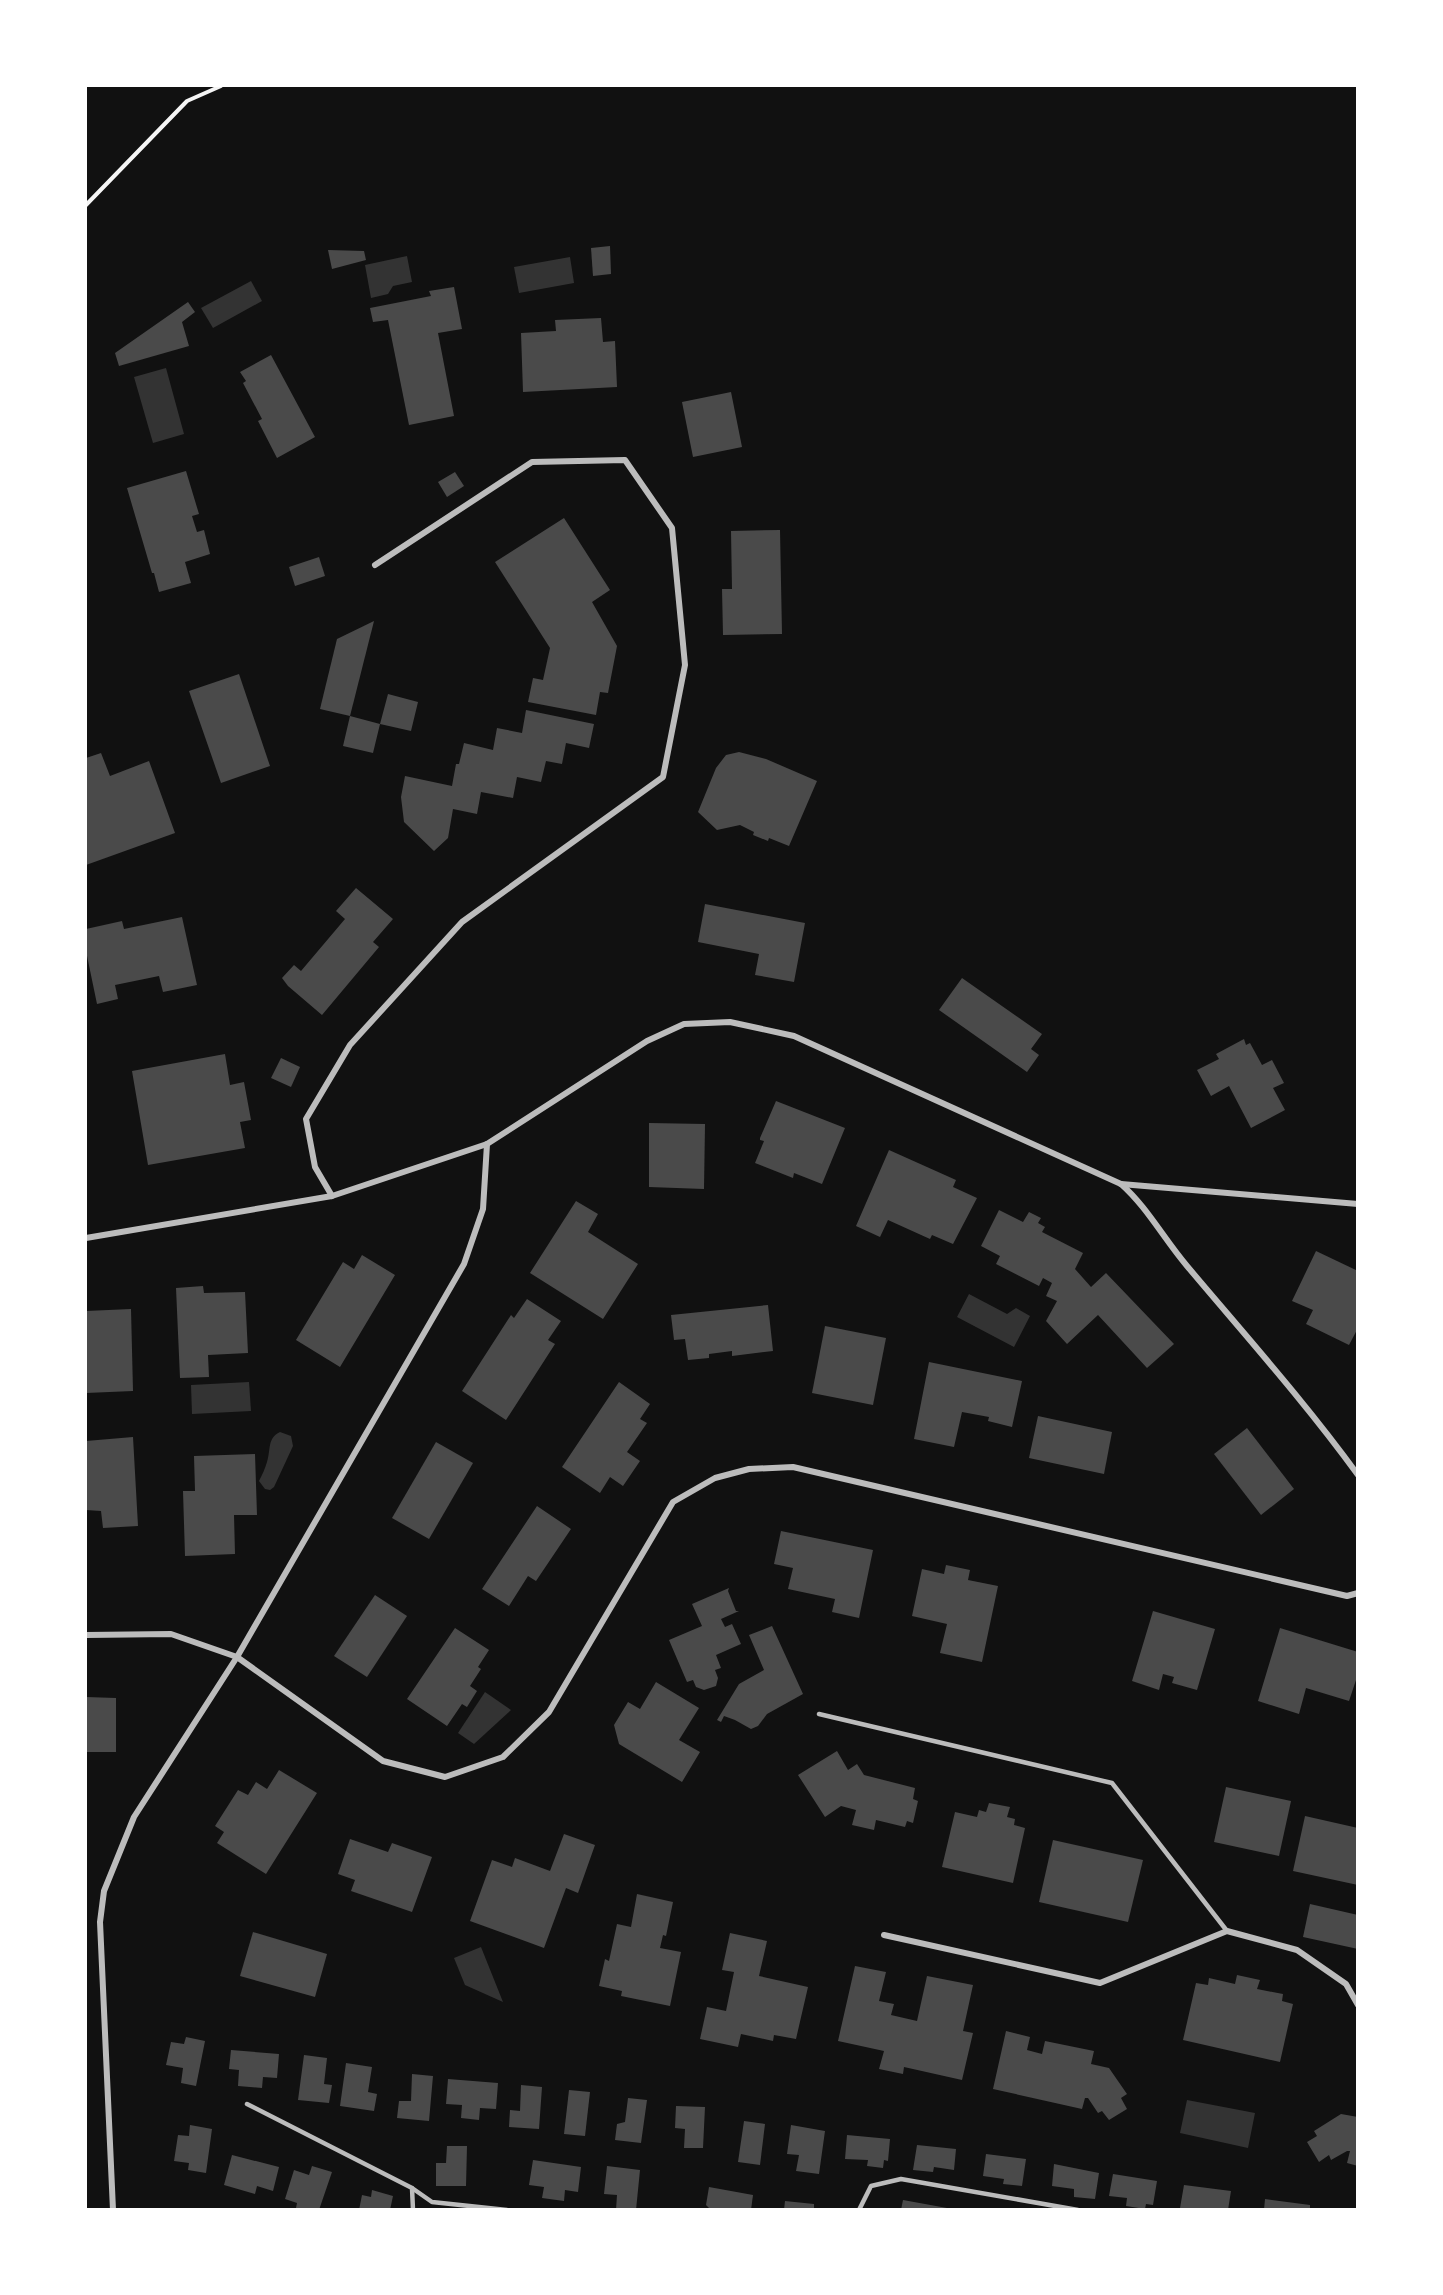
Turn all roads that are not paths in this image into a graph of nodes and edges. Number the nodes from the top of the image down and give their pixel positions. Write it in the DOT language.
graph roads {
  1 [pos="375,565"];
  2 [pos="487,1144"];
  3 [pos="1121,1184"];
  4 [pos="332,1196"];
  5 [pos="1358,1204"];
  6 [pos="86,1238"];
  7 [pos="1358,1475"];
  8 [pos="1358,1593"];
  9 [pos="86,1635"];
  10 [pos="237,1657"];
  11 [pos="819,1714"];
  12 [pos="1227,1931"];
  13 [pos="884,1935"];
  14 [pos="1358,2005"];
  15 [pos="247,2104"];
  16 [pos="412,2188"];
  17 [pos="113,2210"];
  18 [pos="413,2210"];
  19 [pos="507,2210"];
  20 [pos="859,2210"];
  21 [pos="1078,2210"];
  1 -- 4 [label="street"];
  2 -- 3 [label="street"];
  2 -- 4 [label="street"];
  2 -- 10 [label="street"];
  3 -- 5 [label="street"];
  3 -- 7 [label="street"];
  4 -- 6 [label="street"];
  8 -- 10 [label="street"];
  9 -- 10 [label="street"];
  10 -- 17 [label="street"];
  11 -- 12 [label="lane"];
  12 -- 13 [label="street"];
  12 -- 14 [label="street"];
  15 -- 16 [label="lane"];
  16 -- 18 [label="lane"];
  16 -- 19 [label="lane"];
  20 -- 21 [label="lane"];
}
